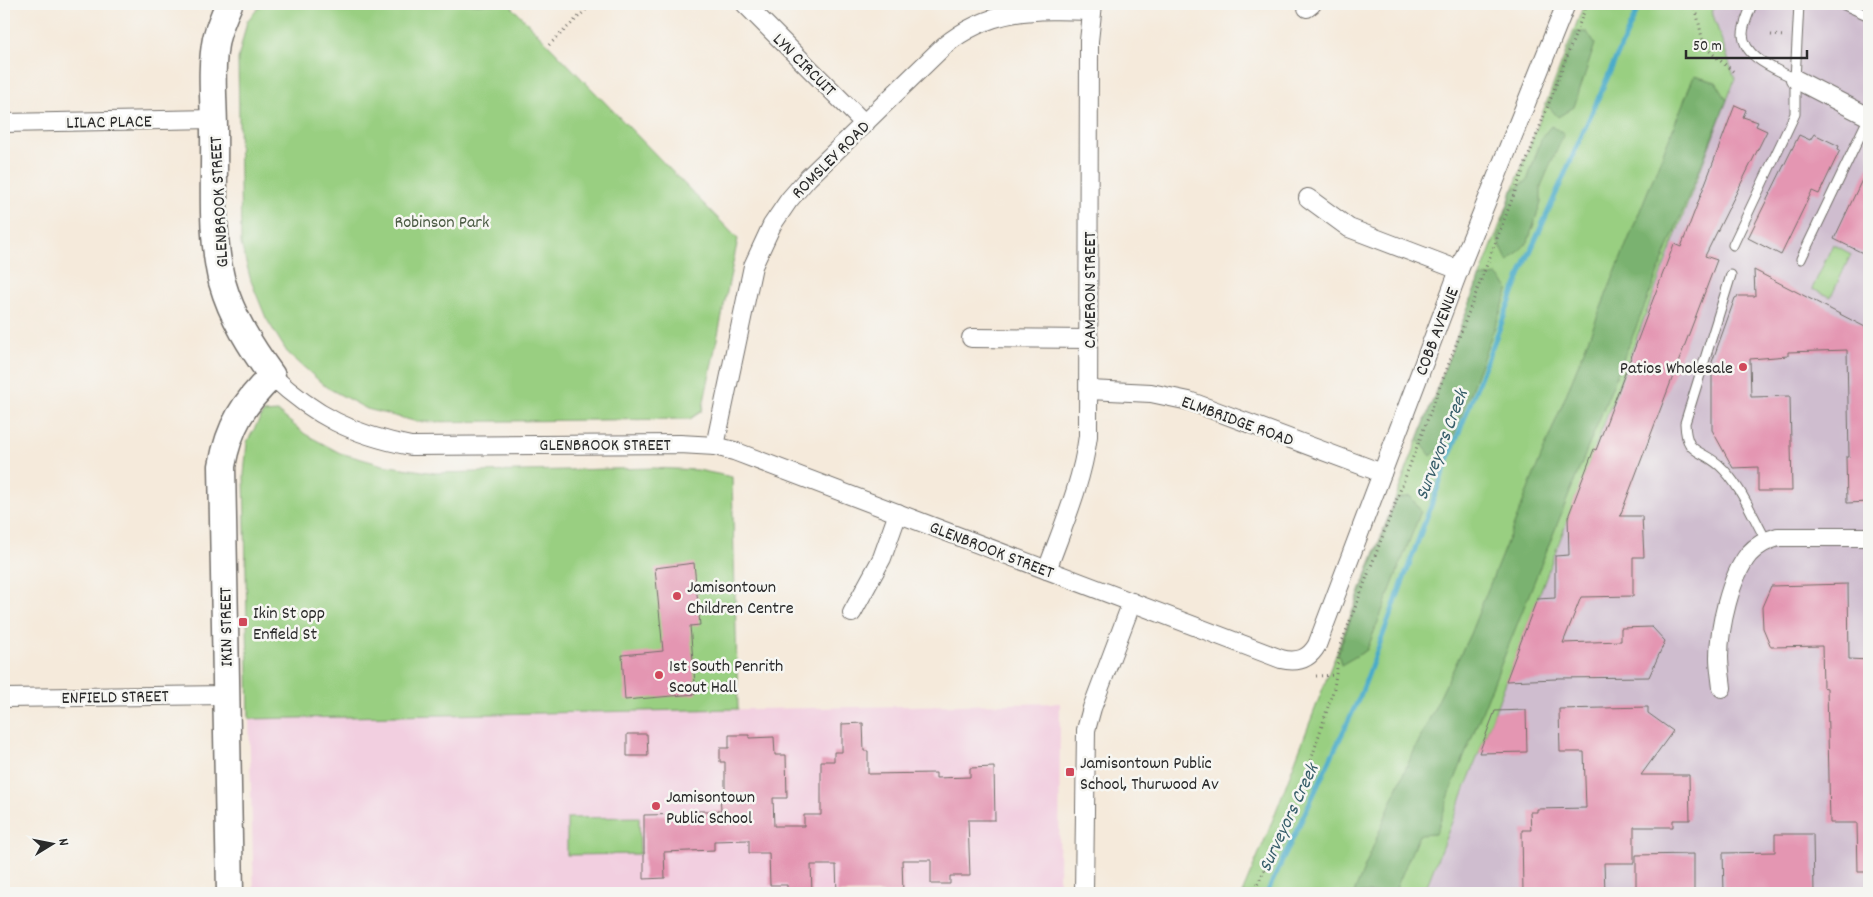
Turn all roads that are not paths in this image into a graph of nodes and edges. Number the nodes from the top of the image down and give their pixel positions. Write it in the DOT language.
graph roads {
  1 [pos="229,4"];
  2 [pos="745,4"];
  3 [pos="1566,4"];
  4 [pos="1752,4"];
  5 [pos="1800,4"];
  6 [pos="1842,4"];
  7 [pos="1092,7"];
  8 [pos="1869,16"];
  9 [pos="1795,79"];
  10 [pos="1869,117"];
  11 [pos="214,119"];
  12 [pos="4,123"];
  13 [pos="865,124"];
  14 [pos="1308,198"];
  15 [pos="1733,245"];
  16 [pos="1801,259"];
  17 [pos="1459,270"];
  18 [pos="1732,275"];
  19 [pos="972,338"];
  20 [pos="1089,339"];
  21 [pos="272,376"];
  22 [pos="1088,390"];
  23 [pos="715,446"];
  24 [pos="1382,474"];
  25 [pos="898,513"];
  26 [pos="1869,536"];
  27 [pos="1766,540"];
  28 [pos="1047,570"];
  29 [pos="1132,602"];
  30 [pos="852,613"];
  31 [pos="1307,657"];
  32 [pos="1722,688"];
  33 [pos="227,695"];
  34 [pos="4,698"];
  35 [pos="230,893"];
  36 [pos="1084,893"];
  1 -- 11 [label="street, GLENBROOK STREET"];
  2 -- 13 [label="street, LYN CIRCUIT"];
  3 -- 17 [label="street, COBB AVENUE"];
  4 -- 9 [label="lane"];
  5 -- 9 [label="lane"];
  6 -- 8 [label="lane"];
  7 -- 13 [label="street, ROMSLEY ROAD"];
  7 -- 20 [label="street, CAMERON STREET"];
  9 -- 10 [label="street"];
  9 -- 15 [label="lane"];
  10 -- 16 [label="lane"];
  11 -- 12 [label="street, LILAC PLACE"];
  11 -- 21 [label="street, GLENBROOK STREET"];
  13 -- 23 [label="street, ROMSLEY ROAD"];
  14 -- 17 [label="street"];
  17 -- 24 [label="street, COBB AVENUE"];
  18 -- 27 [label="lane"];
  19 -- 20 [label="street"];
  20 -- 22 [label="street, CAMERON STREET"];
  21 -- 23 [label="street, GLENBROOK STREET"];
  21 -- 33 [label="street, IKIN STREET"];
  22 -- 24 [label="street, ELMBRIDGE ROAD"];
  22 -- 28 [label="street, CAMERON STREET"];
  23 -- 25 [label="street, GLENBROOK STREET"];
  24 -- 31 [label="street, COBB AVENUE"];
  25 -- 28 [label="street, GLENBROOK STREET"];
  25 -- 30 [label="street"];
  26 -- 27 [label="street"];
  27 -- 32 [label="street"];
  28 -- 29 [label="street, GLENBROOK STREET"];
  29 -- 31 [label="street, GLENBROOK STREET"];
  29 -- 36 [label="street"];
  33 -- 34 [label="street, ENFIELD STREET"];
  33 -- 35 [label="street, IKIN STREET"];
}
